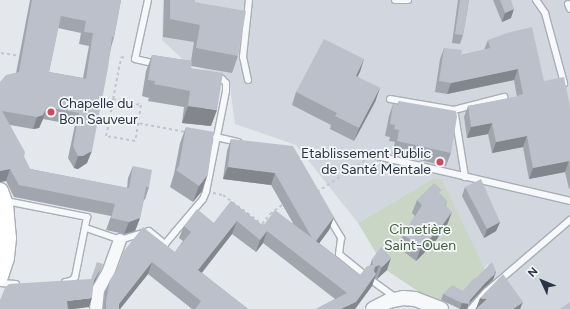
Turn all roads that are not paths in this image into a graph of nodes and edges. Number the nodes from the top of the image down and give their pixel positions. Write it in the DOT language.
graph roads {
  1 [pos="148,0"];
  2 [pos="249,0"];
  3 [pos="395,0"];
  4 [pos="408,0"];
  5 [pos="536,0"];
  6 [pos="165,65"];
  7 [pos="208,75"];
  8 [pos="248,80"];
  9 [pos="566,85"];
  10 [pos="504,97"];
  11 [pos="390,99"];
  12 [pos="454,110"];
  13 [pos="216,138"];
  14 [pos="246,143"];
  15 [pos="373,155"];
  16 [pos="465,177"];
  17 [pos="2,195"];
  18 [pos="570,201"];
  19 [pos="326,213"];
  20 [pos="570,220"];
  21 [pos="86,228"];
  22 [pos="120,240"];
  23 [pos="365,275"];
  24 [pos="0,276"];
  25 [pos="55,282"];
  26 [pos="374,282"];
  27 [pos="0,283"];
  28 [pos="21,284"];
  29 [pos="398,299"];
  30 [pos="96,309"];
  31 [pos="373,309"];
  32 [pos="441,309"];
  33 [pos="471,309"];
  1 -- 6 [label="lane"];
  2 -- 8 [label="lane"];
  3 -- 4 [label="lane"];
  5 -- 9 [label="lane"];
  7 -- 13 [label="lane"];
  10 -- 12 [label="lane"];
  11 -- 12 [label="lane"];
  12 -- 16 [label="lane"];
  13 -- 14 [label="lane"];
  13 -- 22 [label="lane"];
  15 -- 16 [label="lane"];
  16 -- 18 [label="lane"];
  17 -- 21 [label="lane"];
  17 -- 24 [label="main road"];
  19 -- 23 [label="lane"];
  20 -- 33 [label="lane"];
  21 -- 22 [label="lane"];
  21 -- 25 [label="lane"];
  22 -- 30 [label="street"];
  26 -- 29 [label="lane"];
  27 -- 28 [label="lane"];
  29 -- 31 [label="street"];
  29 -- 32 [label="street"];
}
